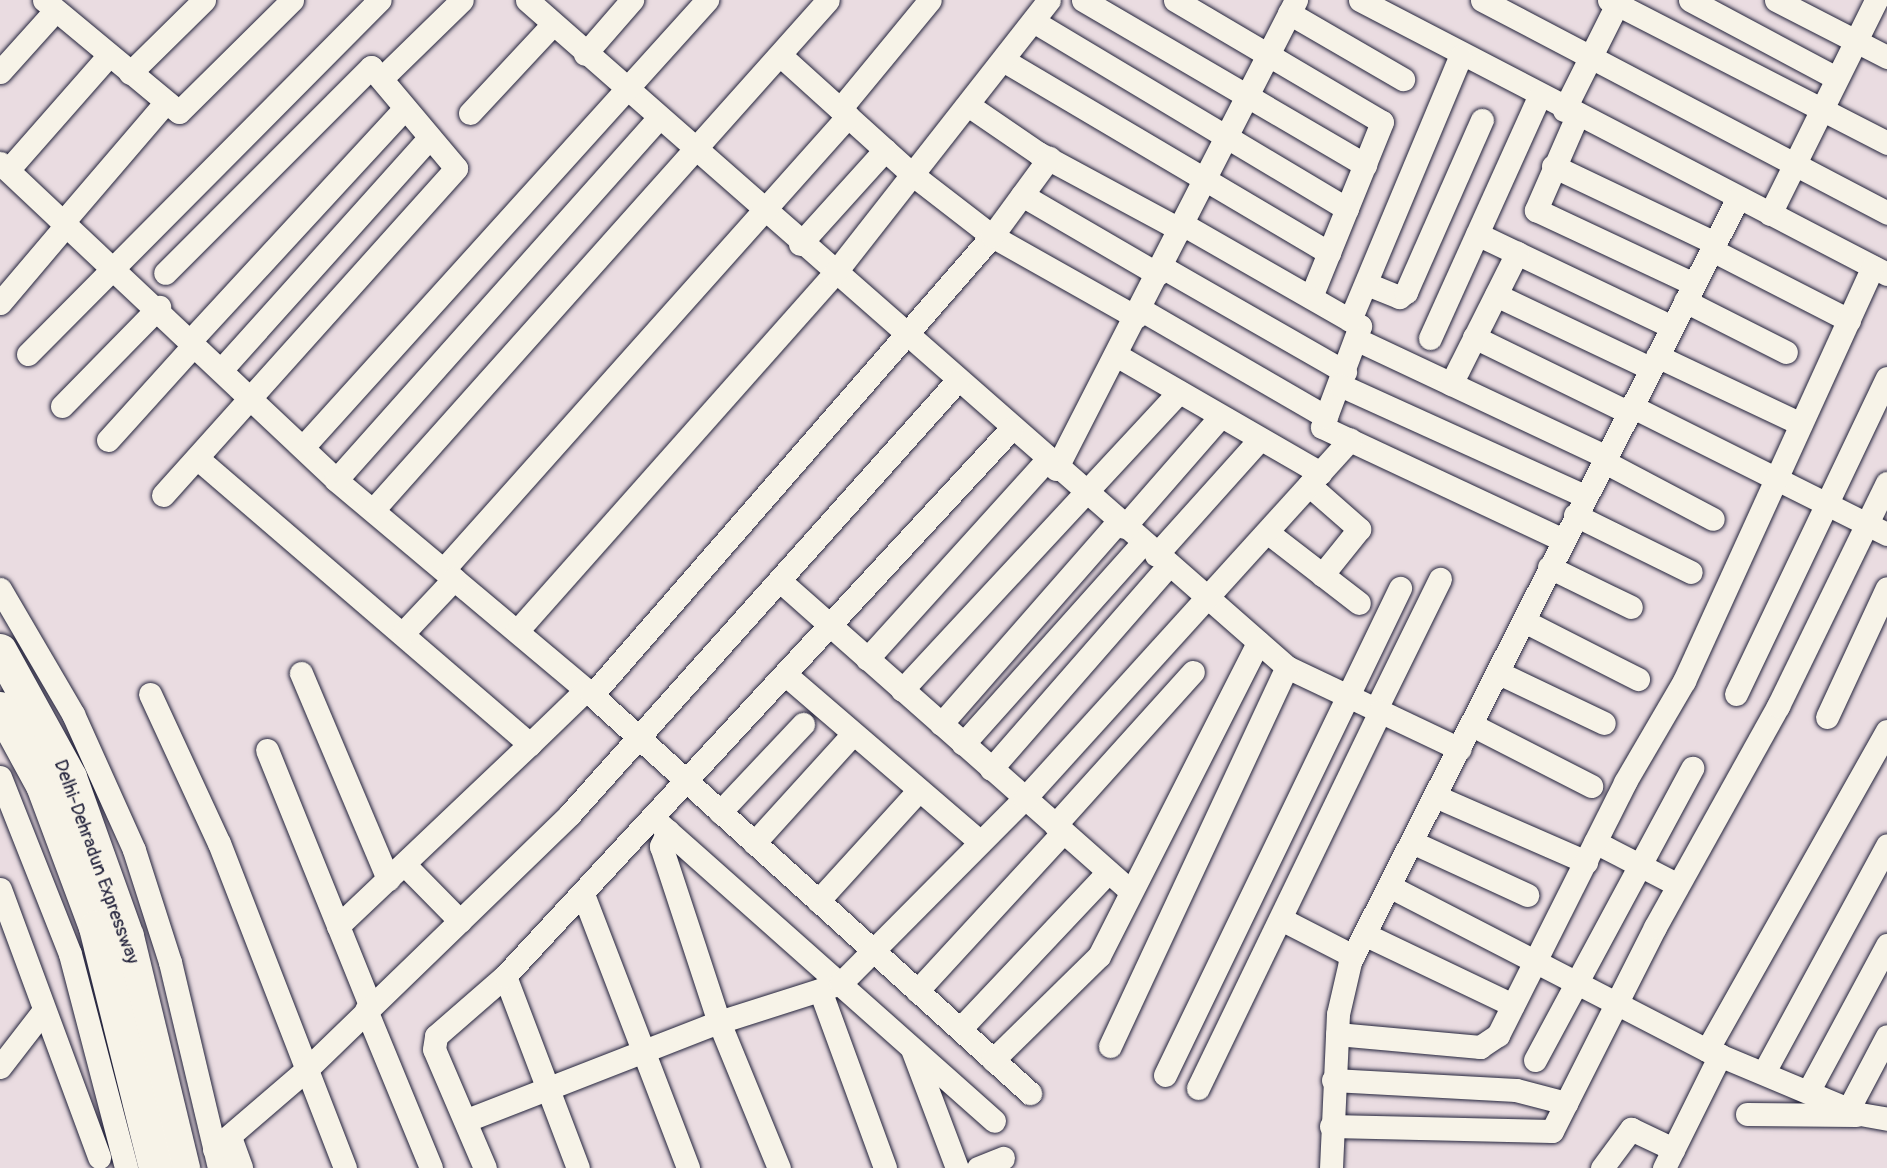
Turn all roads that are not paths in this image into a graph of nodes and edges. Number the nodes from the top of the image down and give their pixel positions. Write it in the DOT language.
graph roads {
  1 [pos="204,0"];
  2 [pos="292,0"];
  3 [pos="379,0"];
  4 [pos="462,0"];
  5 [pos="527,0"];
  6 [pos="632,0"];
  7 [pos="707,0"];
  8 [pos="828,0"];
  9 [pos="930,0"];
  10 [pos="1049,0"];
  11 [pos="1083,0"];
  12 [pos="1175,0"];
  13 [pos="1360,0"];
  14 [pos="1482,0"];
  15 [pos="1690,0"];
  16 [pos="1776,0"];
  17 [pos="1877,0"];
  18 [pos="1615,1"];
  19 [pos="50,5"];
  20 [pos="1887,5"];
  21 [pos="1292,6"];
  22 [pos="1033,21"];
  23 [pos="552,25"];
  24 [pos="1854,41"];
  25 [pos="585,54"];
  26 [pos="109,55"];
  27 [pos="780,55"];
  28 [pos="1269,55"];
  29 [pos="1591,56"];
  30 [pos="1460,57"];
  31 [pos="1887,57"];
  32 [pos="1003,60"];
  33 [pos="0,72"];
  34 [pos="130,73"];
  35 [pos="383,77"];
  36 [pos="1836,78"];
  37 [pos="1403,79"];
  38 [pos="622,87"];
  39 [pos="1539,97"];
  40 [pos="1247,98"];
  41 [pos="165,103"];
  42 [pos="968,105"];
  43 [pos="405,108"];
  44 [pos="1822,108"];
  45 [pos="470,113"];
  46 [pos="844,113"];
  47 [pos="1570,113"];
  48 [pos="658,118"];
  49 [pos="1482,120"];
  50 [pos="429,138"];
  51 [pos="1227,138"];
  52 [pos="1887,142"];
  53 [pos="694,150"];
  54 [pos="885,150"];
  55 [pos="1049,158"];
  56 [pos="1366,165"];
  57 [pos="1553,166"];
  58 [pos="1794,166"];
  59 [pos="5,173"];
  60 [pos="913,175"];
  61 [pos="1205,183"];
  62 [pos="1022,195"];
  63 [pos="1738,198"];
  64 [pos="1347,209"];
  65 [pos="764,212"];
  66 [pos="1887,213"];
  67 [pos="1770,215"];
  68 [pos="65,222"];
  69 [pos="1183,228"];
  70 [pos="1477,234"];
  71 [pos="992,236"];
  72 [pos="800,244"];
  73 [pos="1714,246"];
  74 [pos="1329,253"];
  75 [pos="1517,253"];
  76 [pos="113,265"];
  77 [pos="1160,270"];
  78 [pos="1880,270"];
  79 [pos="165,273"];
  80 [pos="834,274"];
  81 [pos="1367,284"];
  82 [pos="1690,293"];
  83 [pos="1496,295"];
  84 [pos="1311,297"];
  85 [pos="0,303"];
  86 [pos="159,307"];
  87 [pos="1138,313"];
  88 [pos="1849,320"];
  89 [pos="1672,327"];
  90 [pos="1354,330"];
  91 [pos="906,336"];
  92 [pos="1475,337"];
  93 [pos="1430,338"];
  94 [pos="191,343"];
  95 [pos="1786,352"];
  96 [pos="28,354"];
  97 [pos="1116,355"];
  98 [pos="1654,362"];
  99 [pos="221,370"];
  100 [pos="1342,378"];
  101 [pos="1887,378"];
  102 [pos="957,381"];
  103 [pos="1451,384"];
  104 [pos="1179,392"];
  105 [pos="249,399"];
  106 [pos="62,406"];
  107 [pos="1629,409"];
  108 [pos="1221,416"];
  109 [pos="1326,417"];
  110 [pos="1801,425"];
  111 [pos="1011,429"];
  112 [pos="1260,439"];
  113 [pos="108,440"];
  114 [pos="1350,440"];
  115 [pos="303,447"];
  116 [pos="197,458"];
  117 [pos="1604,459"];
  118 [pos="1051,465"];
  119 [pos="1315,479"];
  120 [pos="1776,479"];
  121 [pos="336,480"];
  122 [pos="1887,483"];
  123 [pos="1085,494"];
  124 [pos="163,495"];
  125 [pos="1580,505"];
  126 [pos="1829,505"];
  127 [pos="373,510"];
  128 [pos="1713,519"];
  129 [pos="1121,524"];
  130 [pos="1877,529"];
  131 [pos="1266,532"];
  132 [pos="1563,540"];
  133 [pos="1156,554"];
  134 [pos="1549,567"];
  135 [pos="1690,572"];
  136 [pos="449,574"];
  137 [pos="1322,575"];
  138 [pos="1440,579"];
  139 [pos="779,580"];
  140 [pos="1400,588"];
  141 [pos="1887,588"];
  142 [pos="0,589"];
  143 [pos="1206,598"];
  144 [pos="1359,603"];
  145 [pos="1631,607"];
  146 [pos="1524,621"];
  147 [pos="830,627"];
  148 [pos="517,631"];
  149 [pos="404,632"];
  150 [pos="1258,642"];
  151 [pos="0,650"];
  152 [pos="867,659"];
  153 [pos="1287,667"];
  154 [pos="1193,672"];
  155 [pos="301,673"];
  156 [pos="1499,673"];
  157 [pos="786,675"];
  158 [pos="1638,678"];
  159 [pos="902,690"];
  160 [pos="589,692"];
  161 [pos="150,694"];
  162 [pos="1736,694"];
  163 [pos="1349,696"];
  164 [pos="0,708"];
  165 [pos="1378,710"];
  166 [pos="1827,718"];
  167 [pos="1604,723"];
  168 [pos="803,724"];
  169 [pos="941,724"];
  170 [pos="1472,725"];
  171 [pos="1887,731"];
  172 [pos="853,734"];
  173 [pos="638,738"];
  174 [pos="530,744"];
  175 [pos="963,744"];
  176 [pos="1460,749"];
  177 [pos="267,750"];
  178 [pos="1692,768"];
  179 [pos="992,769"];
  180 [pos="0,777"];
  181 [pos="686,782"];
  182 [pos="1591,786"];
  183 [pos="918,791"];
  184 [pos="1435,796"];
  185 [pos="1025,798"];
  186 [pos="720,812"];
  187 [pos="660,824"];
  188 [pos="1059,829"];
  189 [pos="977,839"];
  190 [pos="1412,842"];
  191 [pos="754,843"];
  192 [pos="1887,845"];
  193 [pos="1591,852"];
  194 [pos="1640,865"];
  195 [pos="396,872"];
  196 [pos="1108,872"];
  197 [pos="1678,885"];
  198 [pos="1389,886"];
  199 [pos="0,888"];
  200 [pos="1130,891"];
  201 [pos="583,894"];
  202 [pos="1527,895"];
  203 [pos="818,901"];
  204 [pos="1280,919"];
  205 [pos="460,921"];
  206 [pos="338,926"];
  207 [pos="6,930"];
  208 [pos="1364,934"];
  209 [pos="1887,944"];
  210 [pos="872,950"];
  211 [pos="1353,956"];
  212 [pos="1536,959"];
  213 [pos="506,976"];
  214 [pos="1578,981"];
  215 [pos="830,987"];
  216 [pos="917,991"];
  217 [pos="1618,1002"];
  218 [pos="1513,1005"];
  219 [pos="368,1008"];
  220 [pos="44,1010"];
  221 [pos="719,1022"];
  222 [pos="960,1029"];
  223 [pos="1337,1034"];
  224 [pos="1887,1036"];
  225 [pos="911,1046"];
  226 [pos="1110,1046"];
  227 [pos="643,1050"];
  228 [pos="1713,1052"];
  229 [pos="993,1060"];
  230 [pos="1535,1060"];
  231 [pos="0,1068"];
  232 [pos="306,1070"];
  233 [pos="1764,1072"];
  234 [pos="1165,1075"];
  235 [pos="1333,1080"];
  236 [pos="548,1085"];
  237 [pos="1198,1088"];
  238 [pos="1809,1090"];
  239 [pos="1030,1093"];
  240 [pos="1566,1102"];
  241 [pos="1854,1111"];
  242 [pos="1747,1114"];
  243 [pos="1887,1119"];
  244 [pos="467,1121"];
  245 [pos="993,1121"];
  246 [pos="1331,1126"];
  247 [pos="221,1152"];
  248 [pos="123,1158"];
  249 [pos="1669,1159"];
  250 [pos="90,1162"];
  251 [pos="155,1168"];
  252 [pos="183,1168"];
  253 [pos="241,1168"];
  254 [pos="345,1168"];
  255 [pos="431,1168"];
  256 [pos="485,1168"];
  257 [pos="578,1168"];
  258 [pos="688,1168"];
  259 [pos="779,1168"];
  260 [pos="885,1168"];
  261 [pos="957,1168"];
  262 [pos="1331,1168"];
  263 [pos="1602,1168"];
  1 -- 34 [label="street"];
  2 -- 41 [label="street"];
  3 -- 76 [label="street"];
  4 -- 35 [label="street"];
  5 -- 23 [label="street"];
  6 -- 25 [label="street"];
  7 -- 38 [label="street"];
  8 -- 27 [label="street"];
  9 -- 46 [label="street"];
  10 -- 22 [label="street"];
  11 -- 40 [label="street"];
  12 -- 28 [label="street"];
  13 -- 30 [label="street"];
  14 -- 29 [label="street"];
  15 -- 36 [label="street"];
  16 -- 24 [label="street"];
  17 -- 20 [label="street"];
  17 -- 24 [label="street"];
  18 -- 29 [label="street"];
  18 -- 44 [label="street"];
  19 -- 26 [label="street"];
  19 -- 33 [label="street"];
  21 -- 28 [label="street"];
  21 -- 37 [label="street"];
  22 -- 32 [label="street"];
  22 -- 51 [label="street"];
  23 -- 25 [label="street"];
  23 -- 45 [label="street"];
  24 -- 31 [label="street"];
  24 -- 36 [label="street"];
  25 -- 38 [label="street"];
  26 -- 34 [label="street"];
  26 -- 59 [label="street"];
  27 -- 46 [label="street"];
  27 -- 53 [label="street"];
  28 -- 40 [label="street"];
  28 -- 56 [label="street"];
  29 -- 47 [label="street"];
  29 -- 58 [label="street"];
  30 -- 39 [label="street"];
  30 -- 81 [label="street"];
  32 -- 42 [label="street"];
  32 -- 61 [label="street"];
  34 -- 41 [label="street"];
  35 -- 43 [label="street"];
  35 -- 79 [label="street"];
  36 -- 44 [label="street"];
  38 -- 48 [label="street"];
  38 -- 115 [label="street"];
  39 -- 47 [label="street"];
  39 -- 70 [label="street"];
  40 -- 51 [label="street"];
  40 -- 56 [label="street"];
  41 -- 68 [label="street"];
  42 -- 55 [label="street"];
  42 -- 60 [label="street"];
  43 -- 50 [label="street"];
  43 -- 94 [label="street"];
  44 -- 52 [label="street"];
  44 -- 58 [label="street"];
  46 -- 54 [label="street"];
  46 -- 65 [label="street"];
  47 -- 57 [label="street"];
  47 -- 63 [label="street"];
  48 -- 53 [label="street"];
  48 -- 121 [label="street"];
  49 -- 81 [label="street"];
  50 -- 99 [label="street"];
  50 -- 105 [label="street"];
  51 -- 61 [label="street"];
  51 -- 64 [label="street"];
  53 -- 65 [label="street"];
  53 -- 127 [label="street"];
  54 -- 60 [label="street"];
  54 -- 72 [label="street"];
  55 -- 62 [label="street"];
  55 -- 69 [label="street"];
  56 -- 64 [label="street"];
  57 -- 73 [label="street"];
  57 -- 82 [label="street"];
  58 -- 66 [label="street"];
  58 -- 67 [label="street"];
  59 -- 68 [label="street"];
  60 -- 71 [label="street"];
  60 -- 80 [label="street"];
  61 -- 69 [label="street"];
  61 -- 74 [label="street"];
  62 -- 71 [label="street"];
  62 -- 77 [label="street"];
  63 -- 67 [label="street"];
  63 -- 73 [label="street"];
  64 -- 74 [label="street"];
  65 -- 72 [label="street"];
  65 -- 136 [label="street"];
  67 -- 78 [label="street"];
  68 -- 76 [label="street"];
  68 -- 85 [label="street"];
  69 -- 77 [label="street"];
  69 -- 84 [label="street"];
  70 -- 75 [label="street"];
  70 -- 93 [label="street"];
  71 -- 87 [label="street"];
  71 -- 91 [label="street"];
  72 -- 80 [label="street"];
  73 -- 82 [label="street"];
  73 -- 88 [label="street"];
  74 -- 84 [label="street"];
  75 -- 83 [label="street"];
  75 -- 89 [label="street"];
  76 -- 86 [label="street"];
  76 -- 96 [label="street"];
  77 -- 87 [label="street"];
  77 -- 100 [label="street"];
  78 -- 88 [label="street"];
  80 -- 91 [label="street"];
  80 -- 148 [label="street"];
  81 -- 90 [label="street"];
  82 -- 89 [label="street"];
  82 -- 95 [label="street"];
  83 -- 92 [label="street"];
  83 -- 98 [label="street"];
  84 -- 90 [label="street"];
  86 -- 94 [label="street"];
  86 -- 106 [label="street"];
  87 -- 97 [label="street"];
  87 -- 109 [label="street"];
  88 -- 110 [label="street"];
  89 -- 98 [label="street"];
  90 -- 100 [label="street"];
  90 -- 103 [label="street"];
  91 -- 102 [label="street"];
  91 -- 160 [label="street"];
  92 -- 103 [label="street"];
  92 -- 107 [label="street"];
  94 -- 99 [label="street"];
  94 -- 113 [label="street"];
  97 -- 104 [label="street"];
  97 -- 118 [label="street"];
  98 -- 107 [label="street"];
  98 -- 110 [label="street"];
  99 -- 105 [label="street"];
  100 -- 109 [label="street"];
  100 -- 125 [label="street"];
  101 -- 126 [label="street"];
  102 -- 111 [label="street"];
  102 -- 139 [label="street"];
  103 -- 117 [label="street"];
  104 -- 108 [label="street"];
  104 -- 123 [label="street"];
  105 -- 115 [label="street"];
  105 -- 116 [label="street"];
  107 -- 117 [label="street"];
  107 -- 120 [label="street"];
  108 -- 112 [label="street"];
  108 -- 129 [label="street"];
  109 -- 114 [label="street"];
  110 -- 120 [label="street"];
  111 -- 118 [label="street"];
  111 -- 147 [label="street"];
  112 -- 119 [label="street"];
  112 -- 133 [label="street"];
  114 -- 119 [label="street"];
  114 -- 132 [label="street"];
  115 -- 121 [label="street"];
  116 -- 124 [label="street"];
  116 -- 149 [label="street"];
  117 -- 125 [label="street"];
  117 -- 128 [label="street"];
  118 -- 123 [label="street"];
  118 -- 152 [label="street"];
  119 -- 131 [label="street"];
  119 -- 137 [label="street"];
  120 -- 126 [label="street"];
  120 -- 193 [label="street"];
  121 -- 127 [label="street"];
  122 -- 130 [label="street"];
  123 -- 129 [label="street"];
  123 -- 159 [label="street"];
  125 -- 132 [label="street"];
  125 -- 135 [label="street"];
  126 -- 130 [label="street"];
  126 -- 162 [label="street"];
  127 -- 136 [label="street"];
  129 -- 133 [label="street"];
  129 -- 169 [label="street"];
  130 -- 197 [label="street"];
  131 -- 137 [label="street"];
  131 -- 143 [label="street"];
  132 -- 134 [label="street"];
  133 -- 143 [label="street"];
  133 -- 175 [label="street"];
  133 -- 179 [label="street"];
  134 -- 145 [label="street"];
  134 -- 146 [label="street"];
  136 -- 148 [label="street"];
  136 -- 149 [label="street"];
  137 -- 144 [label="street"];
  138 -- 165 [label="street"];
  139 -- 147 [label="street"];
  139 -- 173 [label="street"];
  140 -- 163 [label="street"];
  141 -- 166 [label="street"];
  142 -- 247 [label="street"];
  143 -- 150 [label="street"];
  143 -- 185 [label="street"];
  146 -- 156 [label="street"];
  146 -- 158 [label="street"];
  147 -- 152 [label="street"];
  147 -- 157 [label="street"];
  148 -- 160 [label="street"];
  149 -- 174 [label="street"];
  150 -- 153 [label="street"];
  150 -- 200 [label="street"];
  151 -- 252 [label="highway, Delhi-Dehradun Expressway"];
  152 -- 159 [label="street"];
  153 -- 163 [label="street"];
  153 -- 226 [label="street"];
  154 -- 188 [label="street"];
  155 -- 195 [label="street"];
  156 -- 167 [label="street"];
  156 -- 170 [label="street"];
  157 -- 172 [label="street"];
  157 -- 181 [label="street"];
  159 -- 169 [label="street"];
  160 -- 173 [label="street"];
  160 -- 174 [label="street"];
  161 -- 232 [label="street"];
  163 -- 165 [label="street"];
  163 -- 234 [label="street"];
  164 -- 251 [label="highway, Delhi-Dehradun Expressway"];
  165 -- 176 [label="street"];
  165 -- 204 [label="street"];
  168 -- 186 [label="street"];
  169 -- 175 [label="street"];
  170 -- 176 [label="street"];
  170 -- 182 [label="street"];
  171 -- 228 [label="street"];
  172 -- 183 [label="street"];
  172 -- 191 [label="street"];
  173 -- 181 [label="street"];
  173 -- 205 [label="street"];
  174 -- 195 [label="street"];
  175 -- 179 [label="street"];
  176 -- 184 [label="street"];
  177 -- 206 [label="street"];
  178 -- 194 [label="street"];
  179 -- 185 [label="street"];
  180 -- 248 [label="street"];
  181 -- 186 [label="street"];
  181 -- 187 [label="street"];
  183 -- 189 [label="street"];
  183 -- 203 [label="street"];
  184 -- 190 [label="street"];
  184 -- 193 [label="street"];
  185 -- 188 [label="street"];
  185 -- 189 [label="street"];
  186 -- 191 [label="street"];
  187 -- 201 [label="street"];
  187 -- 215 [label="street"];
  187 -- 221 [label="street"];
  188 -- 196 [label="street"];
  188 -- 216 [label="street"];
  189 -- 210 [label="street"];
  190 -- 198 [label="street"];
  190 -- 202 [label="street"];
  191 -- 203 [label="street"];
  192 -- 233 [label="street"];
  193 -- 194 [label="street"];
  193 -- 212 [label="street"];
  194 -- 197 [label="street"];
  194 -- 214 [label="street"];
  195 -- 205 [label="street"];
  195 -- 206 [label="street"];
  196 -- 200 [label="street"];
  196 -- 222 [label="street"];
  197 -- 217 [label="street"];
  198 -- 208 [label="street"];
  198 -- 212 [label="street"];
  199 -- 207 [label="street"];
  200 -- 229 [label="street"];
  201 -- 213 [label="street"];
  201 -- 227 [label="street"];
  203 -- 210 [label="street"];
  204 -- 211 [label="street"];
  204 -- 237 [label="street"];
  205 -- 219 [label="street"];
  206 -- 219 [label="street"];
  207 -- 220 [label="street"];
  208 -- 211 [label="street"];
  208 -- 218 [label="street"];
  209 -- 238 [label="street"];
  210 -- 215 [label="street"];
  210 -- 216 [label="street"];
  211 -- 223 [label="street"];
  212 -- 214 [label="street"];
  212 -- 218 [label="street"];
  213 -- 236 [label="street"];
  213 -- 244 [label="street"];
  214 -- 217 [label="street"];
  214 -- 230 [label="street"];
  215 -- 221 [label="street"];
  215 -- 225 [label="street"];
  215 -- 260 [label="street"];
  216 -- 222 [label="street"];
  217 -- 228 [label="street"];
  217 -- 240 [label="street"];
  218 -- 223 [label="street"];
  219 -- 232 [label="street"];
  219 -- 255 [label="street"];
  220 -- 231 [label="street"];
  220 -- 250 [label="street"];
  221 -- 227 [label="street"];
  221 -- 259 [label="street"];
  222 -- 229 [label="street"];
  223 -- 235 [label="street"];
  224 -- 241 [label="street"];
  225 -- 245 [label="street"];
  225 -- 261 [label="street"];
  227 -- 236 [label="street"];
  227 -- 258 [label="street"];
  228 -- 233 [label="street"];
  228 -- 249 [label="street"];
  229 -- 239 [label="street"];
  232 -- 247 [label="street"];
  232 -- 254 [label="street"];
  233 -- 238 [label="street"];
  235 -- 240 [label="street"];
  235 -- 246 [label="street"];
  236 -- 244 [label="street"];
  236 -- 257 [label="street"];
  238 -- 241 [label="street"];
  240 -- 246 [label="street"];
  241 -- 242 [label="street"];
  241 -- 243 [label="street"];
  244 -- 256 [label="street"];
  246 -- 262 [label="street"];
  247 -- 253 [label="street"];
  248 -- 250 [label="street"];
  249 -- 263 [label="street"];
}
